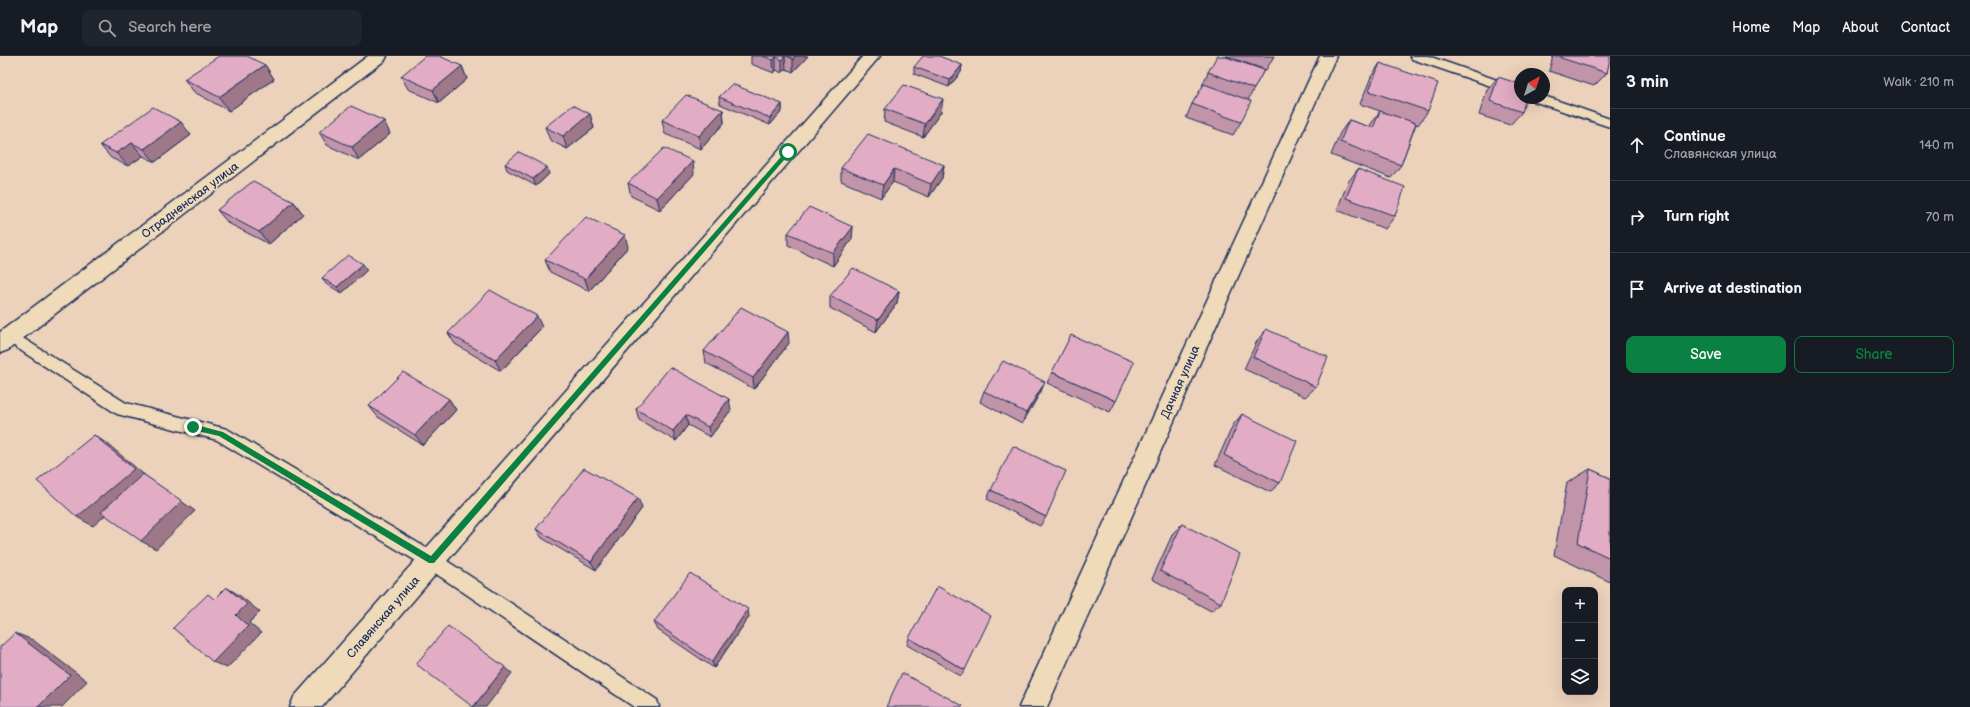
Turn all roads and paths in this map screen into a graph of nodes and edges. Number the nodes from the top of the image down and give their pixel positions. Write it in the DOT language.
graph roads {
  1 [pos="379,56"];
  2 [pos="872,56"];
  3 [pos="1328,56"];
  4 [pos="1416,56"];
  5 [pos="1514,90"];
  6 [pos="1550,102"];
  7 [pos="1610,123"];
  8 [pos="5,340"];
  9 [pos="432,561"];
  10 [pos="304,707"];
  11 [pos="650,707"];
  12 [pos="1032,707"];
  1 -- 8 [label="street, Отрадненская улица"];
  2 -- 9 [label="street, Славянская улица"];
  3 -- 12 [label="street, Дачная улица"];
  4 -- 5 [label="lane"];
  6 -- 7 [label="lane"];
  8 -- 9 [label="lane"];
  9 -- 10 [label="street, Славянская улица"];
  9 -- 11 [label="lane"];
}
